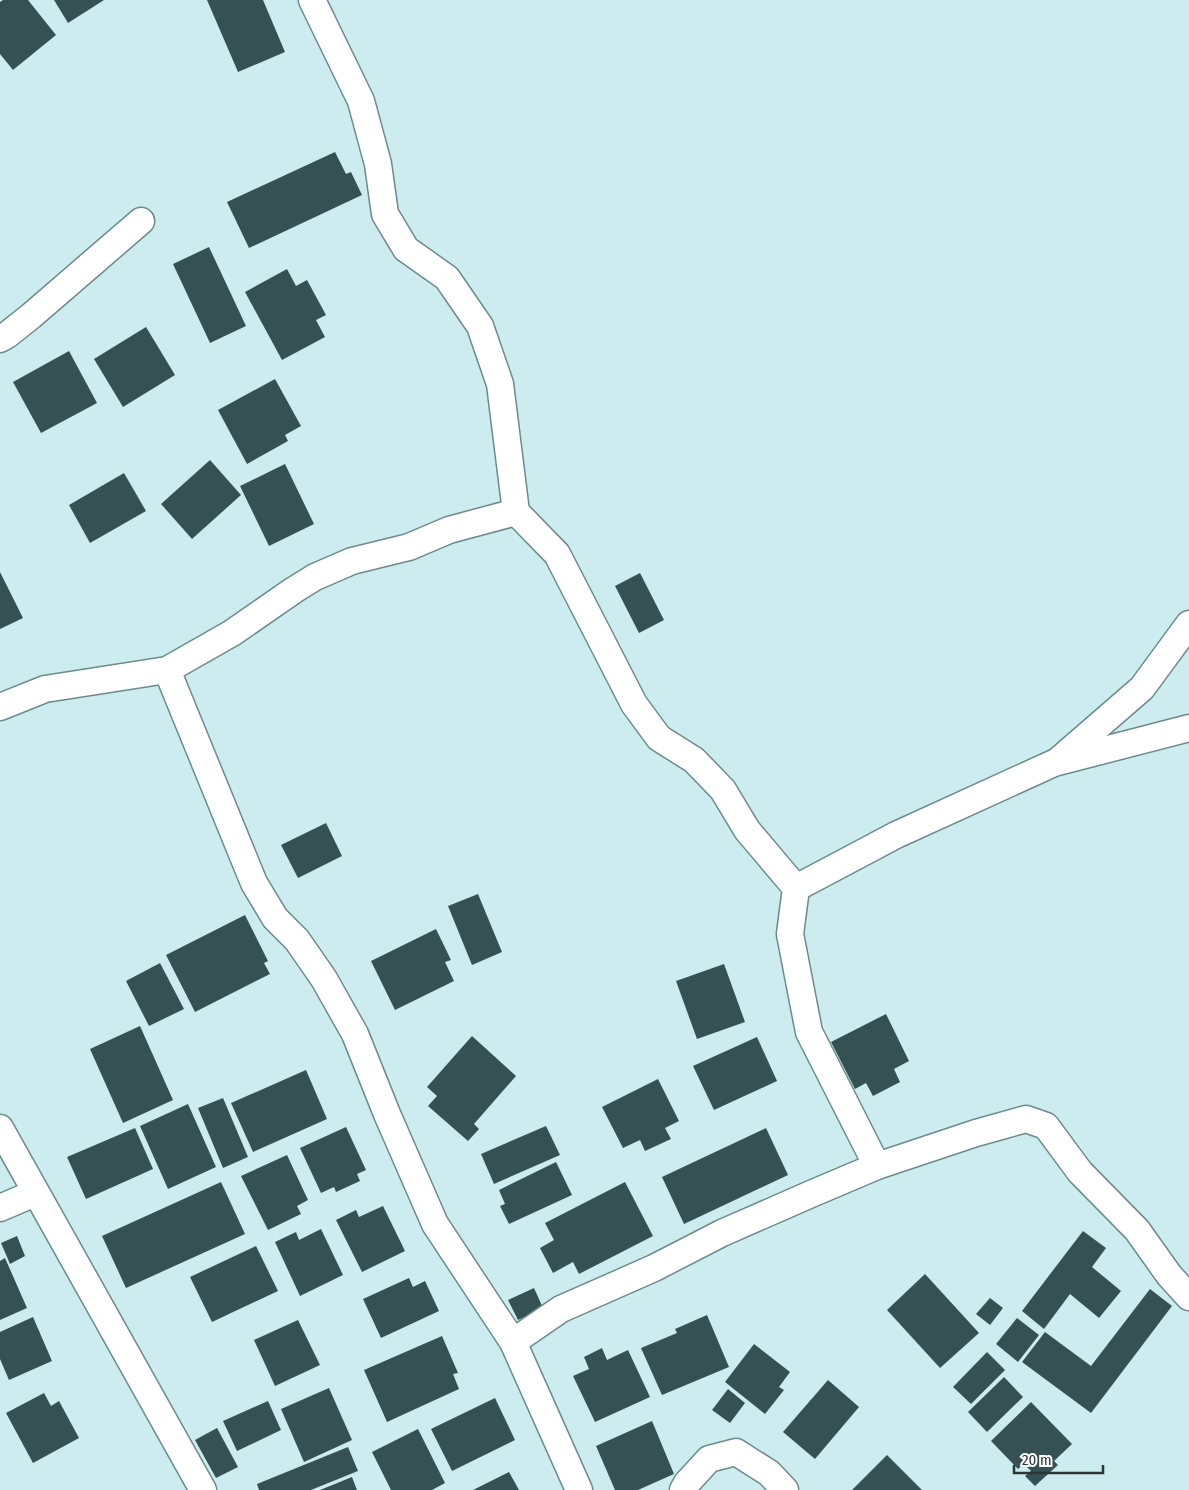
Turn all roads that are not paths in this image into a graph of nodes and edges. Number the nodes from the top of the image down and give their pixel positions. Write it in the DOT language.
graph roads {
  1 [pos="312,0"];
  2 [pos="141,221"];
  3 [pos="0,339"];
  4 [pos="516,512"];
  5 [pos="1189,624"];
  6 [pos="167,670"];
  7 [pos="0,707"];
  8 [pos="1188,727"];
  9 [pos="1054,763"];
  10 [pos="796,888"];
  11 [pos="0,1128"];
  12 [pos="877,1166"];
  13 [pos="36,1193"];
  14 [pos="0,1208"];
  15 [pos="1189,1296"];
  16 [pos="513,1342"];
  17 [pos="203,1490"];
  18 [pos="579,1490"];
  19 [pos="682,1490"];
  20 [pos="785,1490"];
  1 -- 4 [label="street"];
  2 -- 3 [label="street"];
  4 -- 6 [label="street"];
  4 -- 10 [label="street"];
  5 -- 9 [label="street"];
  6 -- 7 [label="street"];
  6 -- 16 [label="street"];
  8 -- 9 [label="street"];
  9 -- 10 [label="street"];
  10 -- 12 [label="street"];
  11 -- 13 [label="street"];
  12 -- 15 [label="street"];
  12 -- 16 [label="street"];
  13 -- 14 [label="street"];
  13 -- 17 [label="street"];
  16 -- 18 [label="street"];
  19 -- 20 [label="street"];
}
